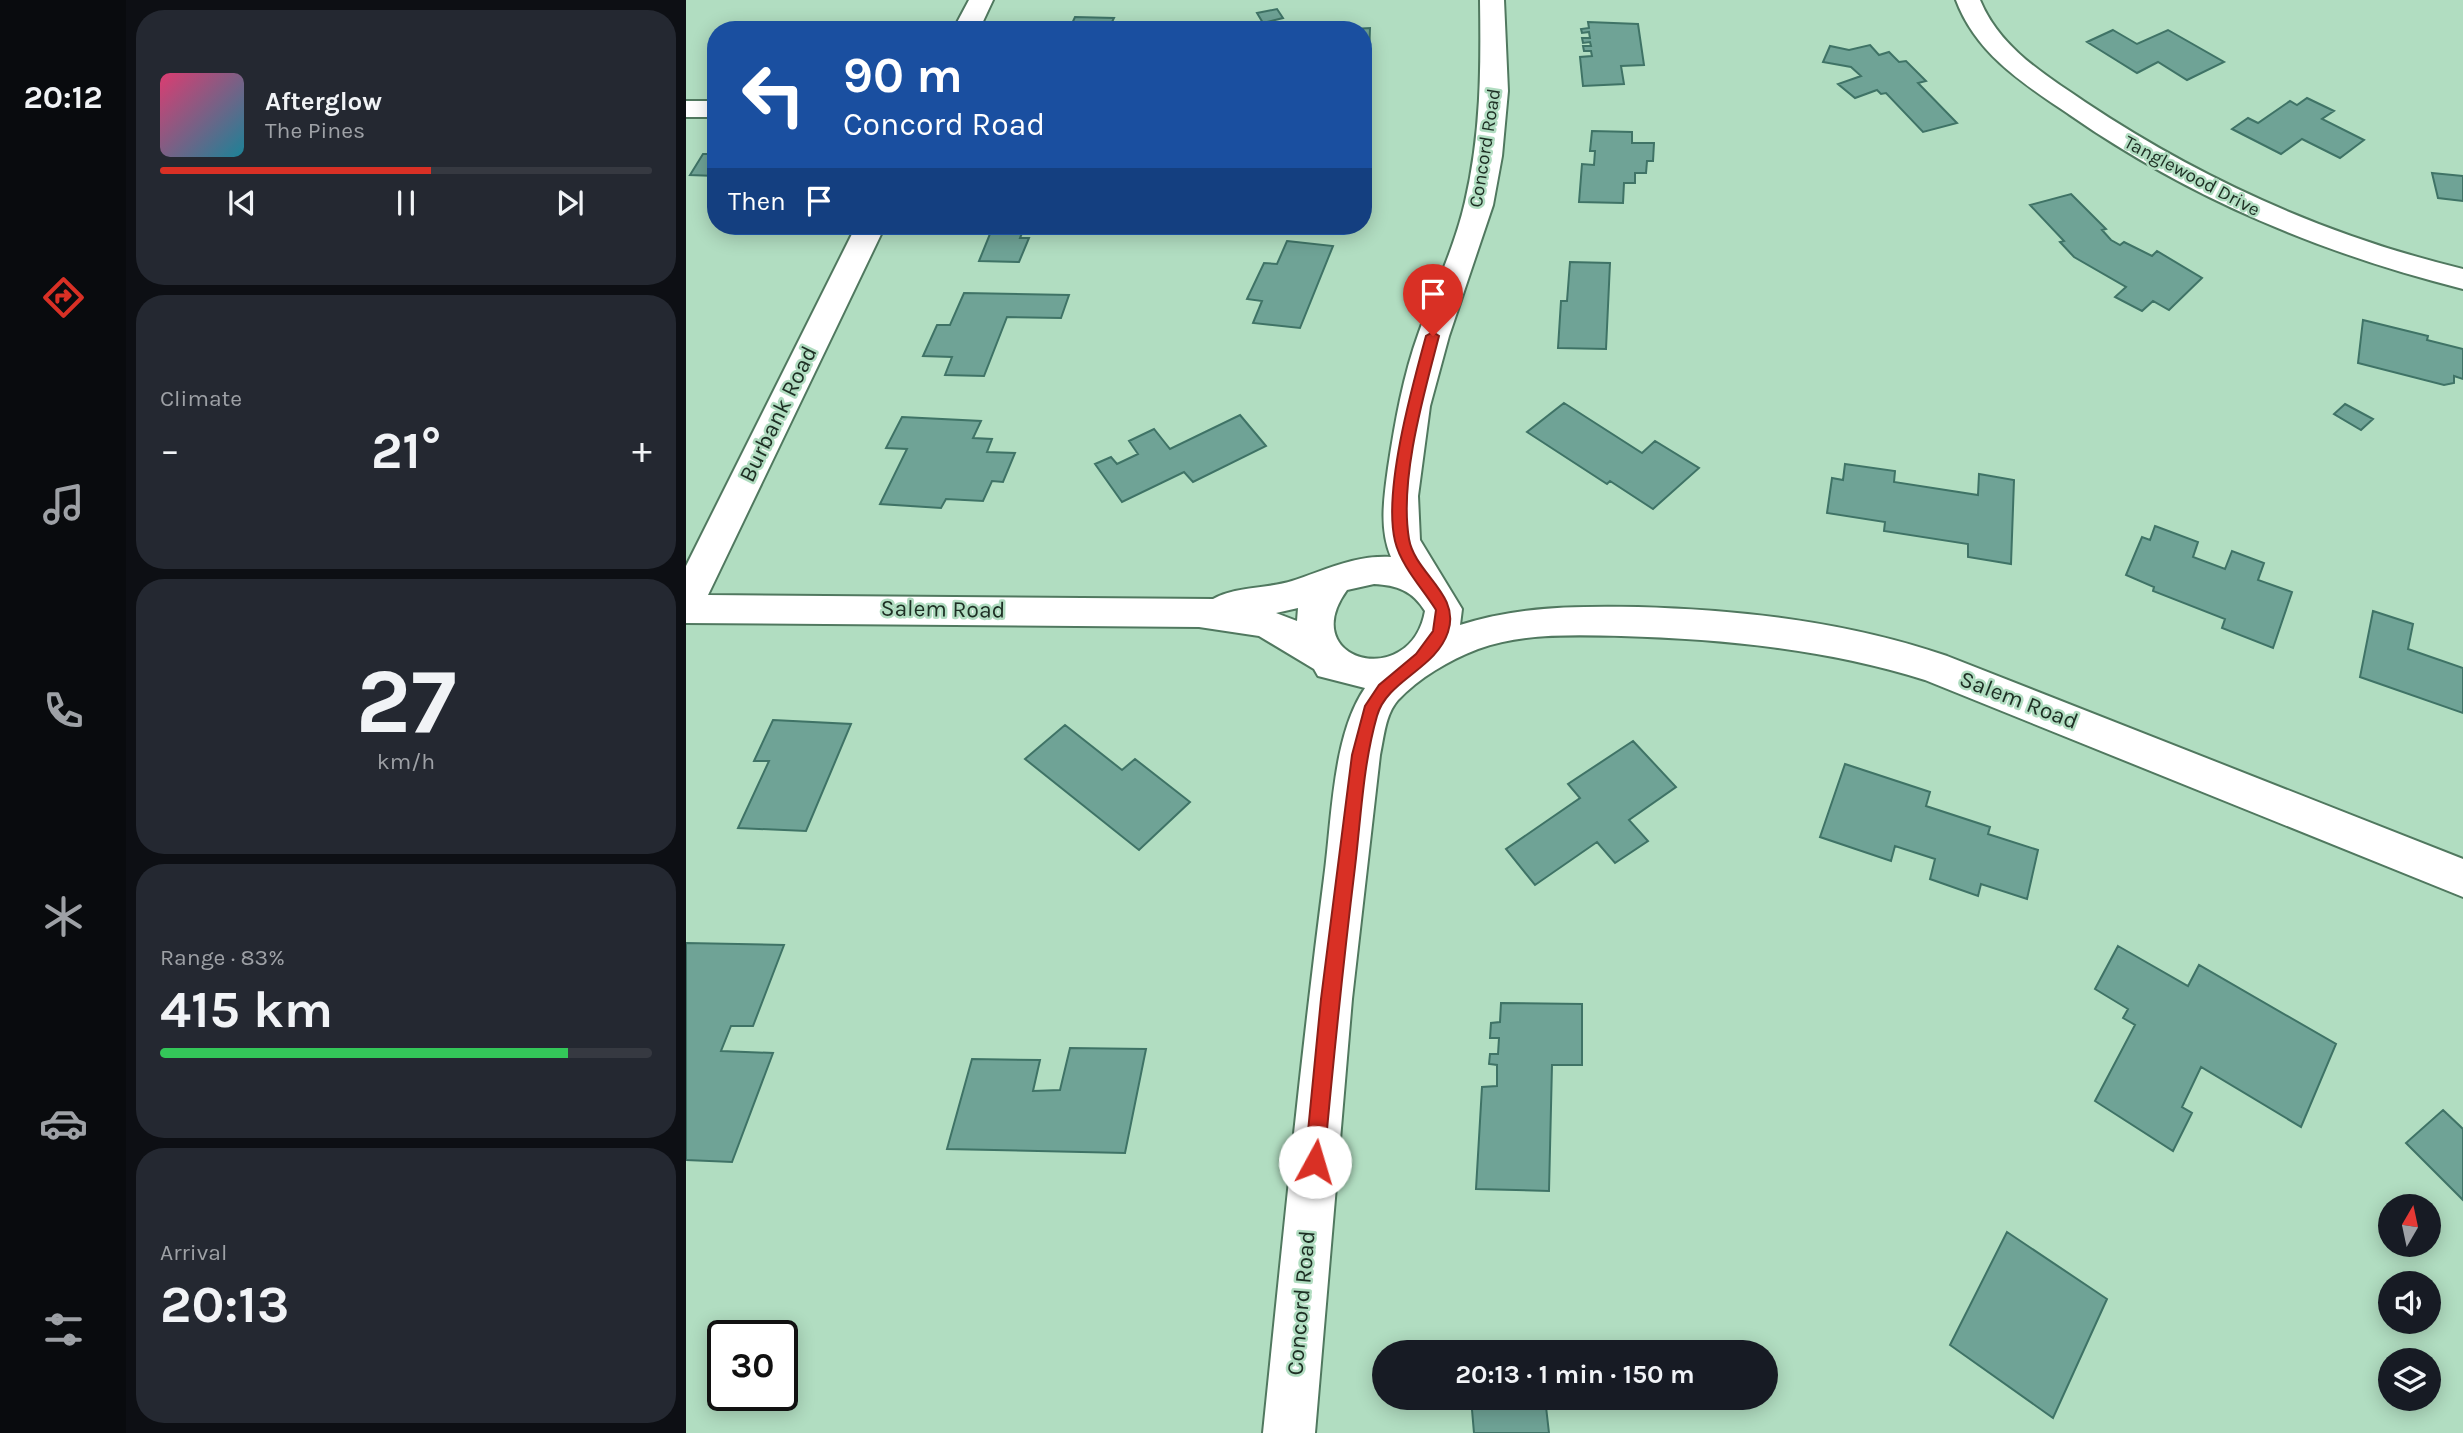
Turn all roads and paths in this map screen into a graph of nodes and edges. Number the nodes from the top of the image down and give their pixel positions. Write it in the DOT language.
graph roads {
  1 [pos="981,0"];
  2 [pos="1492,0"];
  3 [pos="1968,0"];
  4 [pos="970,21"];
  5 [pos="686,109"];
  6 [pos="707,109"];
  7 [pos="866,235"];
  8 [pos="2463,279"];
  9 [pos="1401,496"];
  10 [pos="1335,579"];
  11 [pos="1430,587"];
  12 [pos="686,602"];
  13 [pos="686,609"];
  14 [pos="1199,612"];
  15 [pos="1552,620"];
  16 [pos="1327,659"];
  17 [pos="1421,659"];
  18 [pos="1360,755"];
  19 [pos="2463,878"];
  20 [pos="1289,1433"];
  1 -- 4 [label="street"];
  2 -- 9 [label="street, Concord Road"];
  3 -- 8 [label="street, Tanglewood Drive"];
  5 -- 6 [label="street"];
  7 -- 12 [label="street, Burbank Road"];
  9 -- 10 [label="street, Concord Road"];
  9 -- 11 [label="street, Concord Road"];
  10 -- 11 [label="street, Salem Road"];
  10 -- 14 [label="street, Salem Road"];
  10 -- 16 [label="street"];
  11 -- 15 [label="street, Salem Road"];
  11 -- 17 [label="street, Concord Road"];
  13 -- 14 [label="street, Salem Road"];
  14 -- 16 [label="street, Salem Road"];
  15 -- 17 [label="street, Salem Road"];
  15 -- 19 [label="street, Salem Road"];
  16 -- 17 [label="street, Salem Road"];
  16 -- 18 [label="street, Concord Road"];
  17 -- 18 [label="street, Concord Road"];
  18 -- 20 [label="street, Concord Road"];
}
